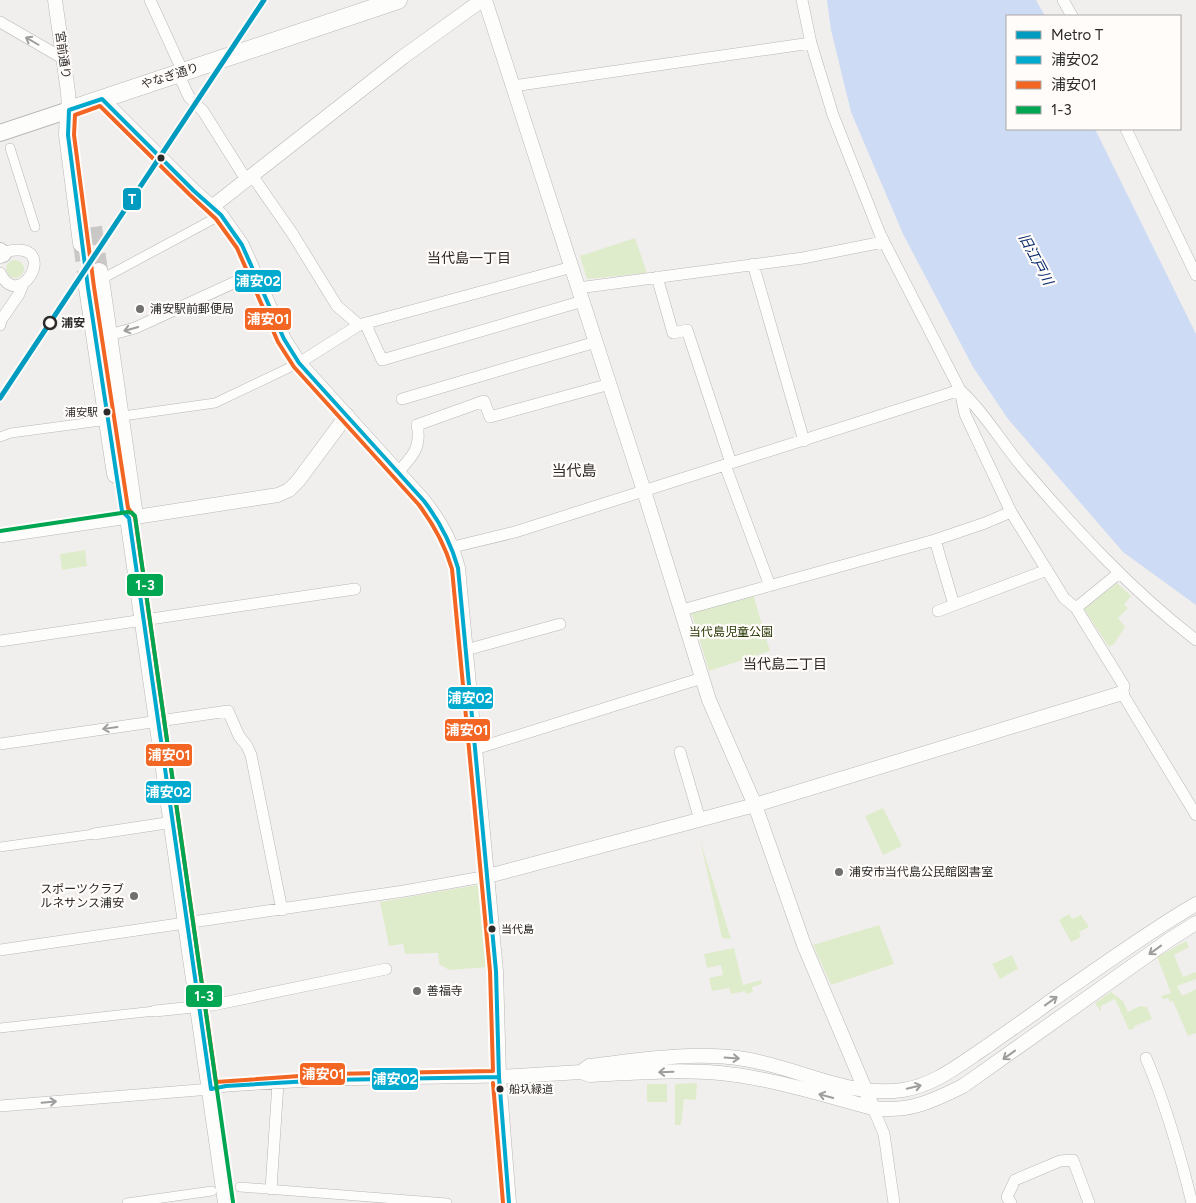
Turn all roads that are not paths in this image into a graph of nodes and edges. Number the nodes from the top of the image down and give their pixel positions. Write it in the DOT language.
graph roads {
  1 [pos="55,0"];
  2 [pos="150,0"];
  3 [pos="398,0"];
  4 [pos="484,0"];
  5 [pos="802,0"];
  6 [pos="1063,0"];
  7 [pos="1071,15"];
  8 [pos="0,22"];
  9 [pos="811,43"];
  10 [pos="64,60"];
  11 [pos="181,72"];
  12 [pos="513,86"];
  13 [pos="102,99"];
  14 [pos="69,110"];
  15 [pos="1126,130"];
  16 [pos="0,134"];
  17 [pos="10,148"];
  18 [pos="250,179"];
  19 [pos="217,210"];
  20 [pos="35,227"];
  21 [pos="93,227"];
  22 [pos="883,242"];
  23 [pos="82,243"];
  24 [pos="1,254"];
  25 [pos="753,264"];
  26 [pos="572,268"];
  27 [pos="0,273"];
  28 [pos="255,273"];
  29 [pos="1196,275"];
  30 [pos="657,277"];
  31 [pos="96,280"];
  32 [pos="23,284"];
  33 [pos="581,294"];
  34 [pos="362,324"];
  35 [pos="0,325"];
  36 [pos="109,335"];
  37 [pos="596,342"];
  38 [pos="299,363"];
  39 [pos="610,384"];
  40 [pos="960,390"];
  41 [pos="402,399"];
  42 [pos="130,415"];
  43 [pos="346,415"];
  44 [pos="101,420"];
  45 [pos="0,437"];
  46 [pos="804,441"];
  47 [pos="728,464"];
  48 [pos="398,472"];
  49 [pos="644,491"];
  50 [pos="1011,512"];
  51 [pos="130,518"];
  52 [pos="0,537"];
  53 [pos="935,540"];
  54 [pos="453,547"];
  55 [pos="1046,570"];
  56 [pos="1119,573"];
  57 [pos="770,586"];
  58 [pos="354,589"];
  59 [pos="954,605"];
  60 [pos="1076,608"];
  61 [pos="682,610"];
  62 [pos="938,611"];
  63 [pos="144,620"];
  64 [pos="560,624"];
  65 [pos="1196,640"];
  66 [pos="0,641"];
  67 [pos="466,650"];
  68 [pos="702,678"];
  69 [pos="1122,693"];
  70 [pos="158,722"];
  71 [pos="0,744"];
  72 [pos="475,749"];
  73 [pos="680,752"];
  74 [pos="755,805"];
  75 [pos="1196,816"];
  76 [pos="700,820"];
  77 [pos="173,822"];
  78 [pos="94,834"];
  79 [pos="0,847"];
  80 [pos="488,876"];
  81 [pos="1196,904"];
  82 [pos="282,910"];
  83 [pos="188,923"];
  84 [pos="1196,923"];
  85 [pos="0,950"];
  86 [pos="386,969"];
  87 [pos="200,1006"];
  88 [pos="155,1011"];
  89 [pos="0,1028"];
  90 [pos="1146,1058"];
  91 [pos="581,1072"];
  92 [pos="499,1076"];
  93 [pos="278,1083"];
  94 [pos="211,1089"];
  95 [pos="866,1090"];
  96 [pos="0,1106"];
  97 [pos="873,1108"];
  98 [pos="240,1187"];
  99 [pos="271,1190"];
  100 [pos="212,1191"];
  101 [pos="127,1203"];
  102 [pos="227,1203"];
  103 [pos="447,1203"];
  104 [pos="509,1203"];
  105 [pos="894,1203"];
  106 [pos="1011,1203"];
  107 [pos="1089,1203"];
  108 [pos="1192,1203"];
  1 -- 10 [label="street, 宮前通り"];
  2 -- 11 [label="street"];
  3 -- 11 [label="main road, やなぎ通り"];
  4 -- 12 [label="street"];
  4 -- 18 [label="street"];
  5 -- 9 [label="street"];
  6 -- 7 [label="street"];
  10 -- 8 [label="street, one-way"];
  9 -- 12 [label="street"];
  9 -- 22 [label="street"];
  10 -- 14 [label="street, 宮前通り"];
  11 -- 13 [label="main road, やなぎ通り"];
  11 -- 18 [label="street"];
  12 -- 26 [label="street"];
  13 -- 14 [label="main road, やなぎ通り"];
  13 -- 19 [label="street"];
  14 -- 16 [label="main road, やなぎ通り"];
  14 -- 21 [label="main road"];
  14 -- 23 [label="main road"];
  15 -- 29 [label="street"];
  17 -- 20 [label="street"];
  18 -- 19 [label="street"];
  18 -- 34 [label="street"];
  19 -- 28 [label="street"];
  19 -- 31 [label="street"];
  22 -- 25 [label="street"];
  22 -- 40 [label="street"];
  24 -- 32 [label="street"];
  25 -- 30 [label="street"];
  25 -- 46 [label="street"];
  26 -- 33 [label="street"];
  26 -- 34 [label="street"];
  27 -- 32 [label="street"];
  28 -- 36 [label="street, one-way"];
  28 -- 38 [label="street"];
  30 -- 33 [label="street"];
  30 -- 47 [label="street"];
  31 -- 36 [label="main road"];
  31 -- 51 [label="main road"];
  32 -- 35 [label="street"];
  33 -- 34 [label="street"];
  33 -- 37 [label="street"];
  34 -- 38 [label="street"];
  36 -- 51 [label="main road"];
  37 -- 39 [label="street"];
  37 -- 41 [label="street"];
  38 -- 42 [label="street"];
  38 -- 43 [label="street"];
  39 -- 48 [label="street"];
  39 -- 49 [label="street"];
  40 -- 46 [label="street"];
  40 -- 50 [label="street"];
  40 -- 56 [label="street"];
  43 -- 48 [label="street"];
  43 -- 51 [label="street"];
  44 -- 45 [label="street"];
  46 -- 47 [label="street"];
  47 -- 49 [label="street"];
  47 -- 57 [label="street"];
  48 -- 54 [label="street"];
  49 -- 54 [label="street"];
  49 -- 61 [label="street"];
  50 -- 53 [label="street"];
  50 -- 55 [label="street"];
  51 -- 52 [label="street"];
  51 -- 63 [label="main road"];
  53 -- 57 [label="street"];
  53 -- 59 [label="street"];
  54 -- 67 [label="street"];
  55 -- 59 [label="street"];
  55 -- 60 [label="street"];
  56 -- 60 [label="street"];
  56 -- 65 [label="street"];
  57 -- 61 [label="street"];
  58 -- 63 [label="street"];
  59 -- 62 [label="street"];
  60 -- 69 [label="street"];
  61 -- 68 [label="street"];
  63 -- 66 [label="street"];
  63 -- 70 [label="main road"];
  64 -- 67 [label="street"];
  67 -- 72 [label="street"];
  68 -- 72 [label="street"];
  68 -- 74 [label="street"];
  69 -- 74 [label="street"];
  69 -- 75 [label="street"];
  70 -- 71 [label="street, one-way"];
  70 -- 77 [label="main road"];
  70 -- 82 [label="street"];
  72 -- 80 [label="street"];
  73 -- 76 [label="street"];
  74 -- 76 [label="street"];
  74 -- 95 [label="street"];
  76 -- 80 [label="street"];
  77 -- 78 [label="street"];
  77 -- 83 [label="main road"];
  78 -- 79 [label="street"];
  80 -- 82 [label="street"];
  80 -- 92 [label="street"];
  95 -- 81 [label="street, one-way"];
  82 -- 83 [label="street"];
  83 -- 85 [label="street"];
  83 -- 87 [label="main road"];
  84 -- 97 [label="street, one-way"];
  86 -- 87 [label="street"];
  87 -- 88 [label="street"];
  87 -- 94 [label="main road"];
  88 -- 89 [label="street"];
  90 -- 108 [label="street"];
  91 -- 92 [label="street"];
  91 -- 95 [label="street, one-way"];
  97 -- 91 [label="street, one-way"];
  92 -- 93 [label="street"];
  92 -- 104 [label="street"];
  93 -- 94 [label="street"];
  93 -- 99 [label="street"];
  96 -- 94 [label="street, one-way"];
  94 -- 102 [label="main road"];
  95 -- 97 [label="street"];
  97 -- 105 [label="street"];
  98 -- 99 [label="street"];
  99 -- 103 [label="street"];
  100 -- 101 [label="street"];
  106 -- 107 [label="street"];
}
